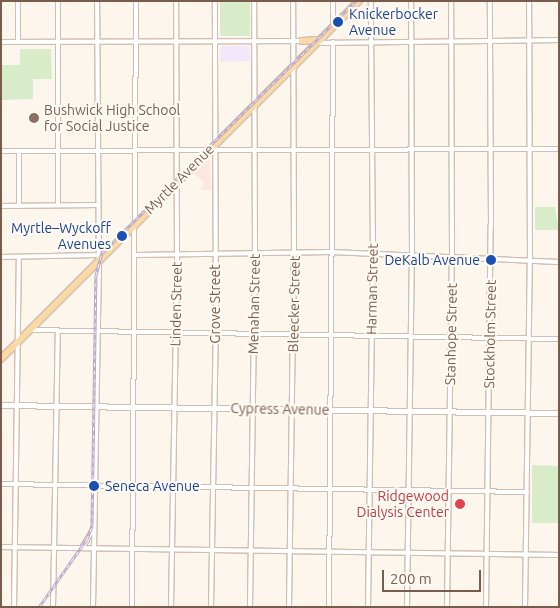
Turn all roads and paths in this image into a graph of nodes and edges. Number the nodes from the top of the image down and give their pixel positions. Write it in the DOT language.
graph roads {
  1 [pos="18,1"];
  2 [pos="58,1"];
  3 [pos="97,1"];
  4 [pos="136,1"];
  5 [pos="176,1"];
  6 [pos="215,1"];
  7 [pos="254,1"];
  8 [pos="293,1"];
  9 [pos="333,1"];
  10 [pos="359,1"];
  11 [pos="372,1"];
  12 [pos="411,1"];
  13 [pos="451,1"];
  14 [pos="490,1"];
  15 [pos="529,1"];
  16 [pos="333,27"];
  17 [pos="412,40"];
  18 [pos="451,40"];
  19 [pos="490,40"];
  20 [pos="529,40"];
  21 [pos="559,40"];
  22 [pos="176,41"];
  23 [pos="215,41"];
  24 [pos="254,41"];
  25 [pos="294,41"];
  26 [pos="302,41"];
  27 [pos="318,41"];
  28 [pos="372,41"];
  29 [pos="1,42"];
  30 [pos="18,42"];
  31 [pos="58,42"];
  32 [pos="97,42"];
  33 [pos="136,42"];
  34 [pos="333,42"];
  35 [pos="294,66"];
  36 [pos="255,104"];
  37 [pos="216,143"];
  38 [pos="333,149"];
  39 [pos="451,149"];
  40 [pos="490,149"];
  41 [pos="530,149"];
  42 [pos="559,149"];
  43 [pos="58,150"];
  44 [pos="98,150"];
  45 [pos="137,150"];
  46 [pos="176,150"];
  47 [pos="208,150"];
  48 [pos="216,150"];
  49 [pos="255,150"];
  50 [pos="294,150"];
  51 [pos="372,150"];
  52 [pos="412,150"];
  53 [pos="1,151"];
  54 [pos="19,151"];
  55 [pos="176,182"];
  56 [pos="58,205"];
  57 [pos="98,205"];
  58 [pos="1,206"];
  59 [pos="19,206"];
  60 [pos="137,222"];
  61 [pos="294,252"];
  62 [pos="334,252"];
  63 [pos="255,253"];
  64 [pos="216,254"];
  65 [pos="373,254"];
  66 [pos="137,255"];
  67 [pos="176,255"];
  68 [pos="412,256"];
  69 [pos="19,257"];
  70 [pos="100,257"];
  71 [pos="452,257"];
  72 [pos="1,258"];
  73 [pos="491,259"];
  74 [pos="530,260"];
  75 [pos="559,262"];
  76 [pos="30,330"];
  77 [pos="58,331"];
  78 [pos="97,332"];
  79 [pos="136,333"];
  80 [pos="176,333"];
  81 [pos="216,334"];
  82 [pos="254,335"];
  83 [pos="293,335"];
  84 [pos="333,335"];
  85 [pos="372,336"];
  86 [pos="411,336"];
  87 [pos="450,337"];
  88 [pos="490,338"];
  89 [pos="529,338"];
  90 [pos="559,339"];
  91 [pos="18,341"];
  92 [pos="1,359"];
  93 [pos="1,405"];
  94 [pos="17,406"];
  95 [pos="56,406"];
  96 [pos="96,406"];
  97 [pos="135,407"];
  98 [pos="174,408"];
  99 [pos="214,408"];
  100 [pos="253,409"];
  101 [pos="293,410"];
  102 [pos="332,410"];
  103 [pos="371,411"];
  104 [pos="410,411"];
  105 [pos="450,412"];
  106 [pos="488,412"];
  107 [pos="528,413"];
  108 [pos="559,413"];
  109 [pos="1,484"];
  110 [pos="16,484"];
  111 [pos="55,485"];
  112 [pos="94,485"];
  113 [pos="134,486"];
  114 [pos="173,486"];
  115 [pos="212,487"];
  116 [pos="252,488"];
  117 [pos="291,488"];
  118 [pos="330,489"];
  119 [pos="370,489"];
  120 [pos="409,490"];
  121 [pos="448,490"];
  122 [pos="488,491"];
  123 [pos="527,492"];
  124 [pos="94,528"];
  125 [pos="1,547"];
  126 [pos="15,547"];
  127 [pos="54,548"];
  128 [pos="82,548"];
  129 [pos="94,548"];
  130 [pos="133,549"];
  131 [pos="172,550"];
  132 [pos="212,550"];
  133 [pos="251,551"];
  134 [pos="290,551"];
  135 [pos="329,552"];
  136 [pos="369,552"];
  137 [pos="408,553"];
  138 [pos="447,554"];
  139 [pos="487,554"];
  140 [pos="526,555"];
  141 [pos="559,555"];
  142 [pos="14,607"];
  143 [pos="53,607"];
  144 [pos="93,607"];
  145 [pos="132,607"];
  146 [pos="171,607"];
  147 [pos="211,607"];
  148 [pos="250,607"];
  149 [pos="289,607"];
  150 [pos="329,607"];
  151 [pos="368,607"];
  152 [pos="407,607"];
  153 [pos="447,607"];
  154 [pos="486,607"];
  155 [pos="525,607"];
  1 -- 30 [label="street"];
  2 -- 31 [label="street"];
  3 -- 32 [label="street"];
  4 -- 33 [label="street"];
  5 -- 22 [label="street, Linden Street"];
  6 -- 23 [label="street, Grove Street"];
  7 -- 24 [label="street, Menahan Street"];
  8 -- 25 [label="street, Bleecker Street"];
  9 -- 16 [label="street"];
  10 -- 16 [label="main road, Myrtle Avenue"];
  11 -- 28 [label="street, Harman Street"];
  12 -- 17 [label="street"];
  13 -- 18 [label="street, Stanhope Street"];
  14 -- 19 [label="street, Stockholm Street"];
  15 -- 20 [label="street"];
  16 -- 27 [label="main road, Myrtle Avenue"];
  17 -- 18 [label="street"];
  17 -- 28 [label="street"];
  17 -- 52 [label="street"];
  18 -- 19 [label="street"];
  18 -- 39 [label="street, Stanhope Street"];
  19 -- 20 [label="street"];
  19 -- 40 [label="street, Stockholm Street"];
  20 -- 21 [label="street"];
  20 -- 41 [label="street"];
  22 -- 23 [label="street"];
  22 -- 33 [label="street"];
  22 -- 46 [label="street, Linden Street"];
  23 -- 24 [label="street"];
  23 -- 37 [label="street, Grove Street"];
  24 -- 25 [label="street"];
  24 -- 36 [label="street, Menahan Street"];
  25 -- 26 [label="street"];
  25 -- 35 [label="street, Bleecker Street"];
  26 -- 27 [label="main road"];
  27 -- 34 [label="street"];
  27 -- 35 [label="main road, Myrtle Avenue"];
  28 -- 34 [label="street"];
  28 -- 51 [label="street, Harman Street"];
  29 -- 30 [label="street"];
  30 -- 31 [label="street"];
  31 -- 32 [label="street"];
  31 -- 43 [label="street"];
  32 -- 33 [label="street"];
  32 -- 44 [label="street"];
  33 -- 45 [label="street"];
  34 -- 38 [label="street"];
  35 -- 36 [label="main road, Myrtle Avenue"];
  35 -- 50 [label="street, Bleecker Street"];
  36 -- 37 [label="main road, Myrtle Avenue"];
  36 -- 49 [label="street, Menahan Street"];
  37 -- 47 [label="main road, Myrtle Avenue"];
  37 -- 48 [label="street, Grove Street"];
  38 -- 50 [label="street"];
  38 -- 51 [label="street"];
  38 -- 62 [label="street"];
  39 -- 40 [label="street"];
  39 -- 52 [label="street"];
  39 -- 71 [label="street, Stanhope Street"];
  40 -- 41 [label="street"];
  40 -- 73 [label="street, Stockholm Street"];
  41 -- 42 [label="street"];
  41 -- 74 [label="street"];
  43 -- 44 [label="street"];
  43 -- 54 [label="street"];
  43 -- 56 [label="street"];
  44 -- 45 [label="street"];
  44 -- 57 [label="street"];
  45 -- 46 [label="street"];
  45 -- 60 [label="street"];
  46 -- 47 [label="street"];
  46 -- 55 [label="street, Linden Street"];
  47 -- 48 [label="street"];
  47 -- 55 [label="main road, Myrtle Avenue"];
  48 -- 49 [label="street"];
  48 -- 64 [label="street, Grove Street"];
  49 -- 50 [label="street"];
  49 -- 63 [label="street, Menahan Street"];
  50 -- 61 [label="street, Bleecker Street"];
  51 -- 52 [label="street"];
  51 -- 65 [label="street, Harman Street"];
  52 -- 68 [label="street"];
  53 -- 54 [label="street"];
  54 -- 59 [label="street"];
  55 -- 60 [label="main road, Myrtle Avenue"];
  55 -- 67 [label="street, Linden Street"];
  56 -- 57 [label="street"];
  56 -- 59 [label="street"];
  57 -- 70 [label="street"];
  58 -- 59 [label="street"];
  60 -- 66 [label="street"];
  60 -- 70 [label="main road, Myrtle Avenue"];
  61 -- 62 [label="street"];
  61 -- 63 [label="street"];
  61 -- 83 [label="street, Bleecker Street"];
  62 -- 65 [label="street"];
  62 -- 84 [label="street"];
  63 -- 64 [label="street"];
  63 -- 82 [label="street, Menahan Street"];
  64 -- 67 [label="street"];
  64 -- 81 [label="street, Grove Street"];
  65 -- 68 [label="street"];
  65 -- 85 [label="street, Harman Street"];
  66 -- 67 [label="street"];
  66 -- 79 [label="street"];
  67 -- 80 [label="street, Linden Street"];
  68 -- 71 [label="street"];
  68 -- 86 [label="street"];
  69 -- 70 [label="street"];
  69 -- 72 [label="street"];
  69 -- 91 [label="street"];
  70 -- 76 [label="main road, Myrtle Avenue"];
  70 -- 78 [label="street"];
  71 -- 73 [label="street"];
  71 -- 87 [label="street, Stanhope Street"];
  73 -- 74 [label="street"];
  73 -- 88 [label="street, Stockholm Street"];
  74 -- 75 [label="street"];
  74 -- 89 [label="street"];
  76 -- 77 [label="street"];
  76 -- 91 [label="main road, Myrtle Avenue"];
  77 -- 78 [label="street"];
  77 -- 95 [label="street"];
  78 -- 79 [label="street"];
  78 -- 96 [label="street"];
  79 -- 80 [label="street"];
  79 -- 97 [label="street"];
  80 -- 81 [label="street"];
  80 -- 98 [label="street, Linden Street"];
  81 -- 82 [label="street"];
  81 -- 99 [label="street, Grove Street"];
  82 -- 83 [label="street"];
  82 -- 100 [label="street, Menahan Street"];
  83 -- 84 [label="street"];
  83 -- 101 [label="street, Bleecker Street"];
  84 -- 85 [label="street"];
  84 -- 102 [label="street"];
  85 -- 86 [label="street"];
  85 -- 103 [label="street, Harman Street"];
  86 -- 87 [label="street"];
  86 -- 104 [label="street"];
  87 -- 88 [label="street"];
  87 -- 105 [label="street, Stanhope Street"];
  88 -- 89 [label="street"];
  88 -- 106 [label="street, Stockholm Street"];
  89 -- 90 [label="street"];
  89 -- 107 [label="street"];
  91 -- 92 [label="main road, Myrtle Avenue"];
  91 -- 94 [label="street"];
  93 -- 94 [label="main road, Cypress Avenue"];
  94 -- 95 [label="main road, Cypress Avenue"];
  94 -- 110 [label="street"];
  95 -- 96 [label="main road, Cypress Avenue"];
  95 -- 111 [label="street"];
  96 -- 97 [label="main road, Cypress Avenue"];
  96 -- 112 [label="street"];
  97 -- 98 [label="main road, Cypress Avenue"];
  97 -- 113 [label="street"];
  98 -- 99 [label="main road, Cypress Avenue"];
  98 -- 114 [label="street, Linden Street"];
  99 -- 100 [label="main road, Cypress Avenue"];
  99 -- 115 [label="street, Grove Street"];
  100 -- 101 [label="main road, Cypress Avenue"];
  100 -- 116 [label="street, Menahan Street"];
  101 -- 102 [label="main road, Cypress Avenue"];
  101 -- 117 [label="street, Bleecker Street"];
  102 -- 103 [label="main road, Cypress Avenue"];
  102 -- 118 [label="street"];
  103 -- 104 [label="main road, Cypress Avenue"];
  103 -- 119 [label="street, Harman Street"];
  104 -- 105 [label="main road, Cypress Avenue"];
  104 -- 120 [label="street"];
  105 -- 106 [label="main road, Cypress Avenue"];
  105 -- 121 [label="street, Stanhope Street"];
  106 -- 107 [label="main road, Cypress Avenue"];
  106 -- 122 [label="street, Stockholm Street"];
  107 -- 108 [label="main road, Cypress Avenue"];
  107 -- 123 [label="street"];
  109 -- 110 [label="street"];
  110 -- 111 [label="street"];
  110 -- 126 [label="street"];
  111 -- 112 [label="street"];
  111 -- 127 [label="street"];
  112 -- 113 [label="street"];
  112 -- 124 [label="street"];
  113 -- 114 [label="street"];
  113 -- 130 [label="street"];
  114 -- 115 [label="street"];
  114 -- 131 [label="street, Linden Street"];
  115 -- 116 [label="street"];
  115 -- 132 [label="street, Grove Street"];
  116 -- 117 [label="street"];
  116 -- 133 [label="street, Menahan Street"];
  117 -- 118 [label="street"];
  117 -- 134 [label="street, Bleecker Street"];
  118 -- 119 [label="street"];
  118 -- 135 [label="street"];
  119 -- 120 [label="street"];
  119 -- 136 [label="street, Harman Street"];
  120 -- 121 [label="street"];
  120 -- 137 [label="street"];
  121 -- 122 [label="street"];
  121 -- 138 [label="street, Stanhope Street"];
  122 -- 123 [label="street"];
  122 -- 139 [label="street, Stockholm Street"];
  123 -- 140 [label="street"];
  124 -- 128 [label="street"];
  124 -- 129 [label="street"];
  125 -- 126 [label="street"];
  126 -- 127 [label="street"];
  126 -- 142 [label="street"];
  127 -- 128 [label="street"];
  127 -- 143 [label="street"];
  128 -- 129 [label="street"];
  129 -- 130 [label="street"];
  129 -- 144 [label="street"];
  130 -- 131 [label="street"];
  130 -- 145 [label="street"];
  131 -- 132 [label="street"];
  131 -- 146 [label="street, Linden Street"];
  132 -- 133 [label="street"];
  132 -- 147 [label="street, Grove Street"];
  133 -- 134 [label="street"];
  133 -- 148 [label="street, Menahan Street"];
  134 -- 135 [label="street"];
  134 -- 149 [label="street, Bleecker Street"];
  135 -- 136 [label="street"];
  135 -- 150 [label="street"];
  136 -- 137 [label="street"];
  136 -- 151 [label="street, Harman Street"];
  137 -- 138 [label="street"];
  137 -- 152 [label="street"];
  138 -- 139 [label="street"];
  138 -- 153 [label="street, Stanhope Street"];
  139 -- 140 [label="street"];
  139 -- 154 [label="street, Stockholm Street"];
  140 -- 141 [label="street"];
  140 -- 155 [label="street"];
}
